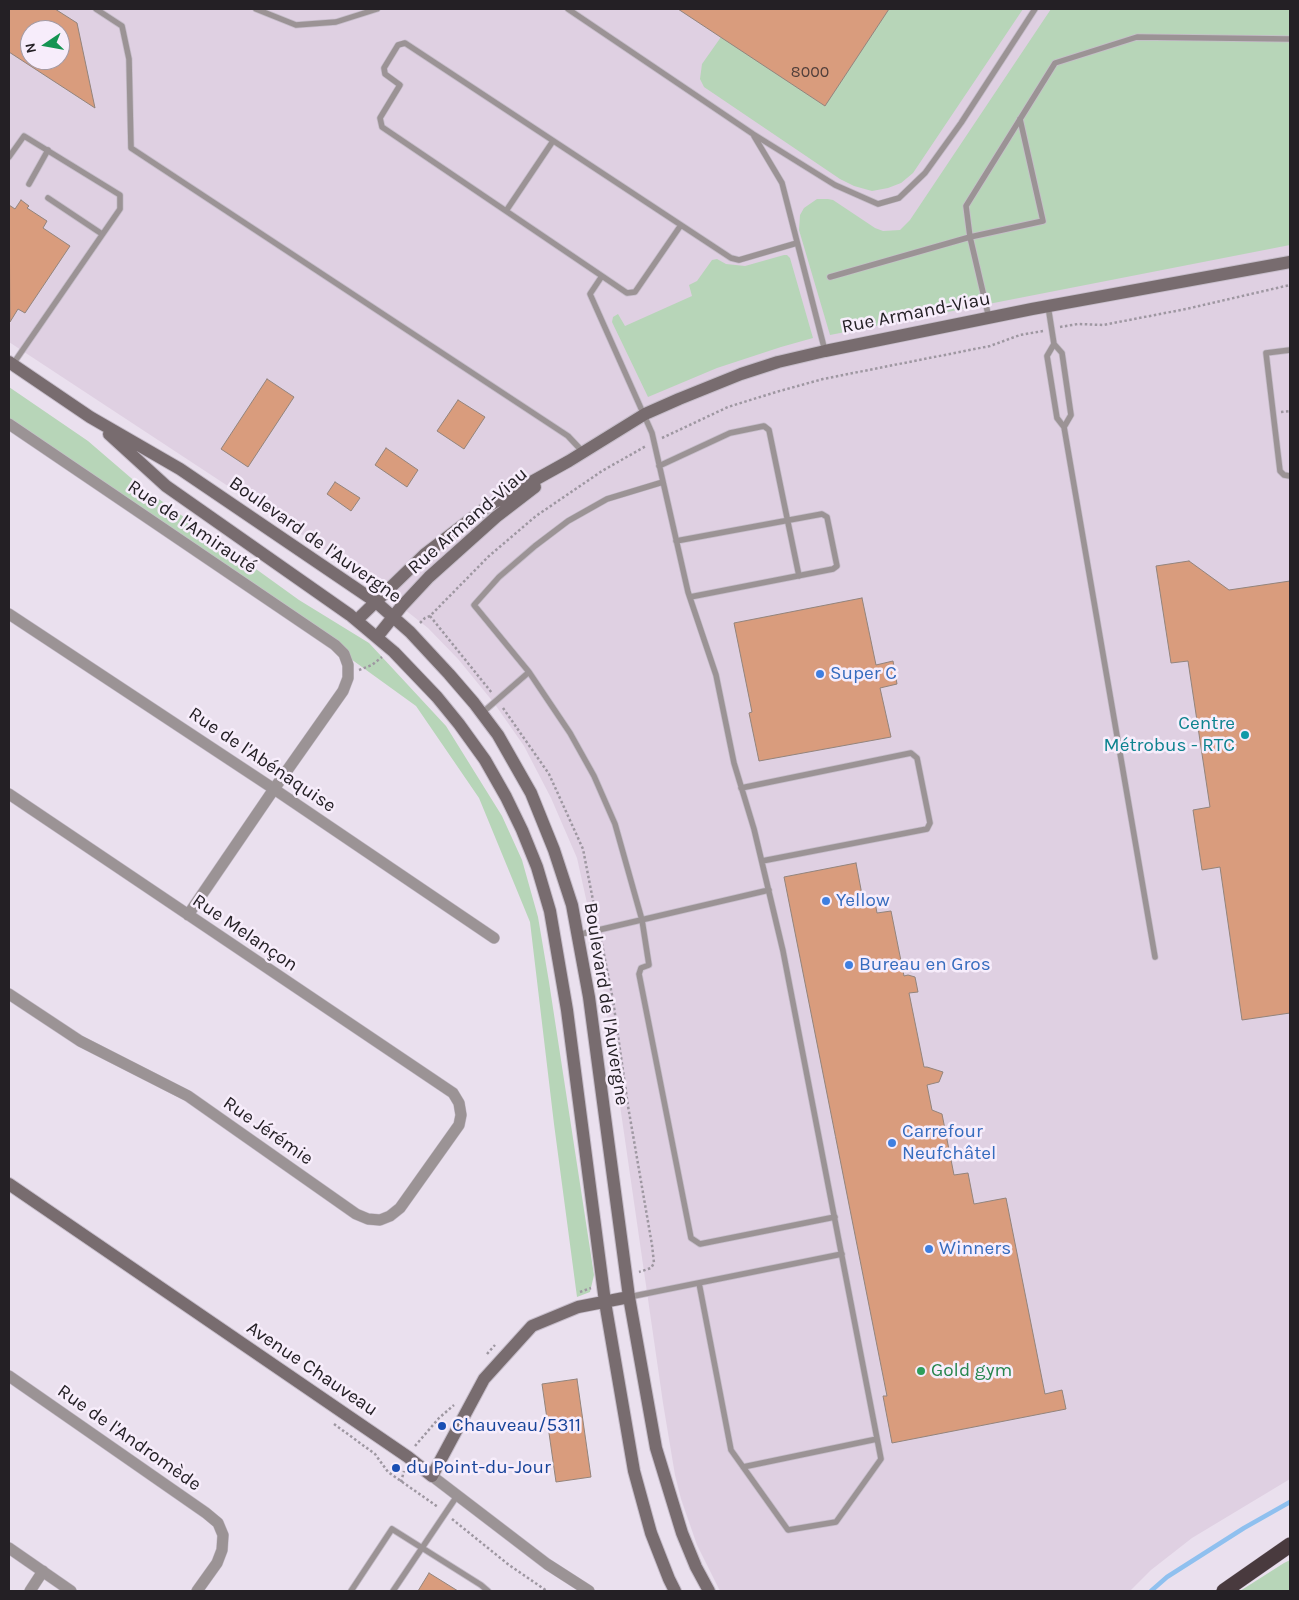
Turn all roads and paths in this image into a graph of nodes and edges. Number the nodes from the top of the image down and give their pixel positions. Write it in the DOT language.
graph roads {
  1 [pos="96,9"];
  2 [pos="256,9"];
  3 [pos="377,9"];
  4 [pos="568,9"];
  5 [pos="1035,9"];
  6 [pos="1290,39"];
  7 [pos="1020,120"];
  8 [pos="753,134"];
  9 [pos="553,141"];
  10 [pos="48,150"];
  11 [pos="9,157"];
  12 [pos="29,184"];
  13 [pos="48,198"];
  14 [pos="506,211"];
  15 [pos="681,225"];
  16 [pos="102,234"];
  17 [pos="970,237"];
  18 [pos="796,242"];
  19 [pos="1290,262"];
  20 [pos="602,276"];
  21 [pos="830,276"];
  22 [pos="1290,284"];
  23 [pos="1048,306"];
  24 [pos="989,318"];
  25 [pos="1076,324"];
  26 [pos="1054,344"];
  27 [pos="1290,350"];
  28 [pos="825,351"];
  29 [pos="11,363"];
  30 [pos="646,414"];
  31 [pos="90,417"];
  32 [pos="9,424"];
  33 [pos="1064,427"];
  34 [pos="583,452"];
  35 [pos="569,461"];
  36 [pos="659,466"];
  37 [pos="1290,476"];
  38 [pos="663,482"];
  39 [pos="788,520"];
  40 [pos="676,541"];
  41 [pos="799,576"];
  42 [pos="690,597"];
  43 [pos="376,602"];
  44 [pos="9,614"];
  45 [pos="394,617"];
  46 [pos="425,618"];
  47 [pos="357,620"];
  48 [pos="377,637"];
  49 [pos="384,655"];
  50 [pos="348,669"];
  51 [pos="529,672"];
  52 [pos="497,699"];
  53 [pos="482,712"];
  54 [pos="741,788"];
  55 [pos="274,789"];
  56 [pos="9,794"];
  57 [pos="762,862"];
  58 [pos="768,890"];
  59 [pos="188,915"];
  60 [pos="642,920"];
  61 [pos="599,930"];
  62 [pos="577,935"];
  63 [pos="494,938"];
  64 [pos="1155,957"];
  65 [pos="9,994"];
  66 [pos="459,1103"];
  67 [pos="9,1184"];
  68 [pos="835,1217"];
  69 [pos="842,1254"];
  70 [pos="627,1276"];
  71 [pos="699,1283"];
  72 [pos="603,1284"];
  73 [pos="579,1292"];
  74 [pos="629,1297"];
  75 [pos="605,1302"];
  76 [pos="497,1344"];
  77 [pos="485,1357"];
  78 [pos="9,1376"];
  79 [pos="457,1399"];
  80 [pos="331,1422"];
  81 [pos="877,1439"];
  82 [pos="408,1457"];
  83 [pos="743,1467"];
  84 [pos="432,1476"];
  85 [pos="401,1482"];
  86 [pos="457,1496"];
  87 [pos="445,1513"];
  88 [pos="1290,1545"];
  89 [pos="9,1548"];
  90 [pos="422,1548"];
  91 [pos="43,1571"];
  92 [pos="485,1590"];
  93 [pos="30,1591"];
  94 [pos="71,1591"];
  95 [pos="197,1591"];
  96 [pos="351,1591"];
  97 [pos="393,1591"];
  98 [pos="547,1591"];
  99 [pos="589,1591"];
  100 [pos="675,1591"];
  101 [pos="710,1591"];
  102 [pos="1224,1591"];
  1 -- 34 [label="lane"];
  2 -- 3 [label="lane"];
  4 -- 8 [label="lane"];
  5 -- 8 [label="lane"];
  6 -- 7 [label="lane"];
  7 -- 17 [label="lane"];
  7 -- 17 [label="lane"];
  8 -- 18 [label="lane"];
  9 -- 14 [label="lane"];
  9 -- 14 [label="lane"];
  9 -- 15 [label="lane"];
  10 -- 11 [label="lane"];
  10 -- 12 [label="lane"];
  10 -- 16 [label="lane"];
  13 -- 16 [label="lane"];
  14 -- 20 [label="lane"];
  15 -- 18 [label="lane"];
  15 -- 20 [label="lane"];
  16 -- 29 [label="lane"];
  17 -- 21 [label="lane"];
  17 -- 24 [label="lane"];
  18 -- 28 [label="lane"];
  19 -- 23 [label="main road, Rue Armand-Viau"];
  20 -- 30 [label="lane"];
  22 -- 25 [label="path"];
  23 -- 24 [label="main road, Rue Armand-Viau"];
  23 -- 26 [label="lane"];
  24 -- 28 [label="main road, Rue Armand-Viau"];
  26 -- 33 [label="lane"];
  26 -- 33 [label="lane"];
  27 -- 37 [label="lane"];
  28 -- 30 [label="main road, Rue Armand-Viau"];
  29 -- 31 [label="main road, Boulevard de l'Auvergne"];
  30 -- 34 [label="main road, Rue Armand-Viau"];
  30 -- 36 [label="lane"];
  31 -- 43 [label="main road, Boulevard de l'Auvergne"];
  31 -- 47 [label="main road, Boulevard de l'Auvergne"];
  32 -- 50 [label="street, Rue de l'Amirauté"];
  33 -- 64 [label="lane"];
  34 -- 35 [label="main road, Rue Armand-Viau"];
  35 -- 43 [label="main road, Rue Armand-Viau"];
  35 -- 45 [label="main road, Rue Armand-Viau"];
  36 -- 38 [label="lane"];
  36 -- 39 [label="lane"];
  38 -- 40 [label="lane"];
  38 -- 51 [label="lane"];
  39 -- 40 [label="lane"];
  39 -- 41 [label="lane"];
  39 -- 41 [label="lane"];
  40 -- 42 [label="lane"];
  41 -- 42 [label="lane"];
  42 -- 54 [label="lane"];
  43 -- 45 [label="main road, Boulevard de l'Auvergne"];
  43 -- 47 [label="main road, Rue Armand-Viau"];
  44 -- 55 [label="street, Rue de l'Abénaquise"];
  45 -- 48 [label="main road, Rue Armand-Viau"];
  45 -- 53 [label="main road, Boulevard de l'Auvergne"];
  46 -- 52 [label="path"];
  47 -- 48 [label="main road, Boulevard de l'Auvergne"];
  48 -- 72 [label="main road, Boulevard de l'Auvergne"];
  49 -- 50 [label="path"];
  50 -- 55 [label="street"];
  51 -- 52 [label="lane"];
  51 -- 60 [label="lane"];
  52 -- 53 [label="lane"];
  52 -- 61 [label="path"];
  53 -- 62 [label="main road, Boulevard de l'Auvergne"];
  54 -- 57 [label="lane"];
  54 -- 57 [label="lane"];
  55 -- 59 [label="street"];
  55 -- 63 [label="street, Rue de l'Abénaquise"];
  56 -- 59 [label="street, Rue Melançon"];
  57 -- 58 [label="lane"];
  58 -- 60 [label="lane"];
  58 -- 68 [label="lane"];
  59 -- 66 [label="street, Rue Melançon"];
  60 -- 61 [label="lane"];
  60 -- 68 [label="lane"];
  61 -- 62 [label="lane"];
  61 -- 70 [label="path"];
  62 -- 70 [label="main road, Boulevard de l'Auvergne"];
  65 -- 66 [label="street, Rue Jérémie"];
  67 -- 82 [label="main road, Avenue Chauveau"];
  68 -- 69 [label="lane"];
  69 -- 71 [label="lane"];
  69 -- 81 [label="lane"];
  70 -- 74 [label="main road, Boulevard de l'Auvergne"];
  71 -- 74 [label="lane"];
  71 -- 83 [label="lane"];
  72 -- 73 [label="path"];
  72 -- 75 [label="main road, Boulevard de l'Auvergne"];
  74 -- 75 [label="main road"];
  74 -- 101 [label="main road, Boulevard de l'Auvergne"];
  75 -- 84 [label="main road"];
  75 -- 100 [label="main road, Boulevard de l'Auvergne"];
  76 -- 77 [label="path"];
  78 -- 95 [label="street, Rue de l'Andromède"];
  79 -- 82 [label="path"];
  80 -- 85 [label="path"];
  81 -- 83 [label="lane"];
  81 -- 83 [label="lane"];
  82 -- 84 [label="main road, Avenue Chauveau"];
  82 -- 85 [label="path"];
  84 -- 86 [label="street, Avenue Chauveau"];
  85 -- 87 [label="path"];
  86 -- 87 [label="lane"];
  86 -- 99 [label="street, Avenue Chauveau"];
  87 -- 90 [label="lane"];
  87 -- 98 [label="path"];
  88 -- 102 [label="highway"];
  89 -- 91 [label="street"];
  90 -- 92 [label="lane"];
  90 -- 96 [label="lane"];
  90 -- 97 [label="lane"];
  91 -- 93 [label="street"];
  91 -- 94 [label="street"];
}
